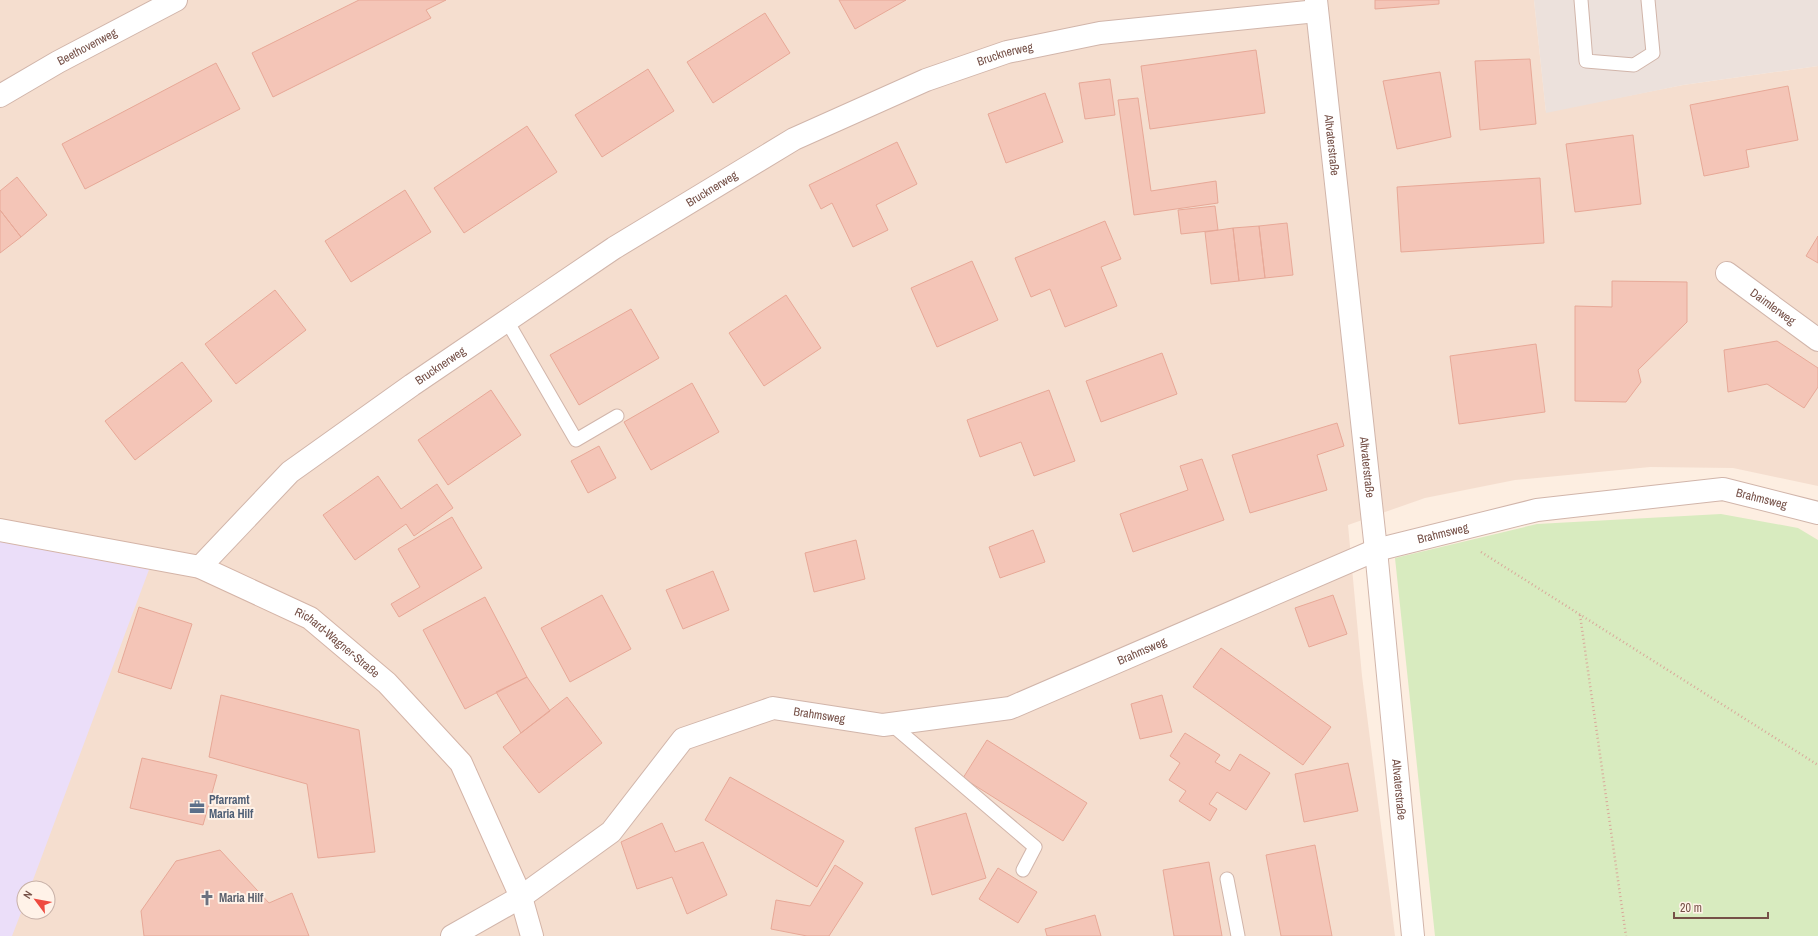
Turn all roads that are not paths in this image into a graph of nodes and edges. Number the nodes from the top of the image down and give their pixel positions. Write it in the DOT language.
graph roads {
  1 [pos="176,0"];
  2 [pos="1581,0"];
  3 [pos="1648,0"];
  4 [pos="1316,6"];
  5 [pos="0,96"];
  6 [pos="1727,273"];
  7 [pos="507,321"];
  8 [pos="1818,340"];
  9 [pos="618,416"];
  10 [pos="1818,513"];
  11 [pos="0,530"];
  12 [pos="1376,550"];
  13 [pos="200,567"];
  14 [pos="891,724"];
  15 [pos="1023,870"];
  16 [pos="1227,879"];
  17 [pos="521,896"];
  18 [pos="452,936"];
  19 [pos="532,936"];
  20 [pos="1238,936"];
  21 [pos="1413,936"];
  1 -- 5 [label="street, Beethovenweg"];
  2 -- 3 [label="lane"];
  4 -- 7 [label="street, Brucknerweg"];
  4 -- 12 [label="street, Altvaterstraße"];
  6 -- 8 [label="street, Daimlerweg"];
  7 -- 9 [label="lane"];
  7 -- 13 [label="street, Brucknerweg"];
  10 -- 12 [label="street, Brahmsweg"];
  11 -- 13 [label="street, Richard-Wagner-Straße"];
  12 -- 14 [label="street, Brahmsweg"];
  12 -- 21 [label="street, Altvaterstraße"];
  13 -- 17 [label="street, Richard-Wagner-Straße"];
  14 -- 15 [label="lane"];
  14 -- 17 [label="street, Brahmsweg"];
  16 -- 20 [label="lane"];
  17 -- 18 [label="street, Brahmsweg"];
  17 -- 19 [label="street, Richard-Wagner-Straße"];
}
